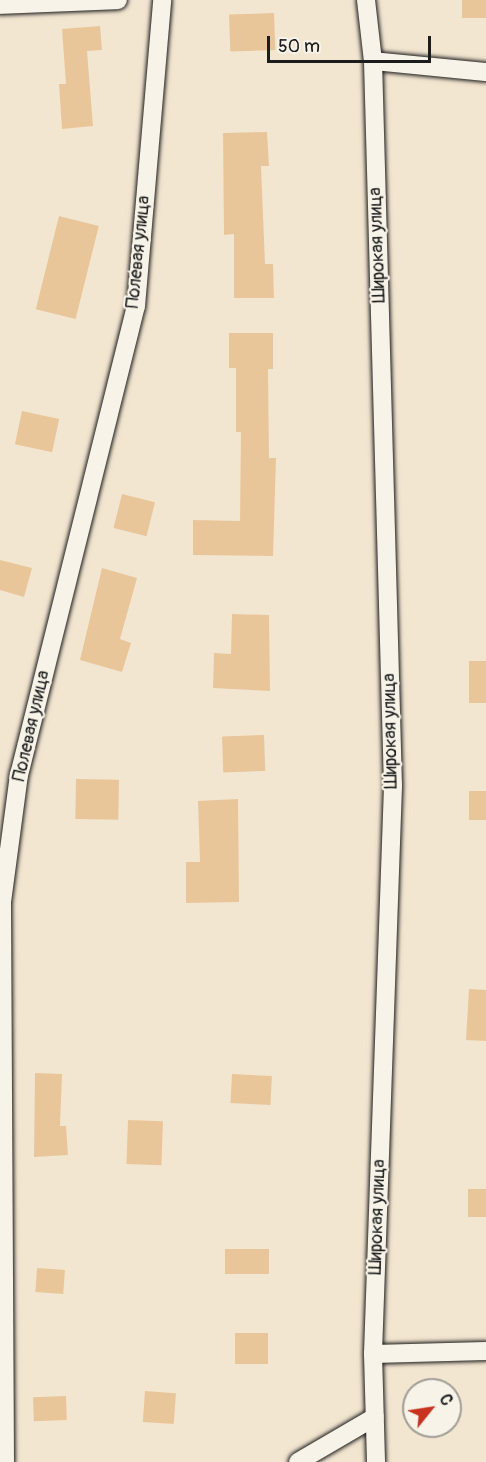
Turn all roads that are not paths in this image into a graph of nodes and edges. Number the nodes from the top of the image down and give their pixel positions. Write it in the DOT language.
graph roads {
  1 [pos="118,0"];
  2 [pos="162,0"];
  3 [pos="366,0"];
  4 [pos="19,2"];
  5 [pos="0,4"];
  6 [pos="374,61"];
  7 [pos="486,72"];
  8 [pos="486,1352"];
  9 [pos="373,1354"];
  10 [pos="375,1417"];
  11 [pos="5,1462"];
  12 [pos="298,1462"];
  13 [pos="376,1462"];
  1 -- 4 [label="street"];
  2 -- 11 [label="street, Полевая улица"];
  3 -- 6 [label="street, Широкая улица"];
  4 -- 5 [label="street"];
  6 -- 7 [label="street"];
  6 -- 9 [label="street, Широкая улица"];
  8 -- 9 [label="street"];
  9 -- 10 [label="street, Широкая улица"];
  10 -- 12 [label="street"];
  10 -- 13 [label="street, Широкая улица"];
}
